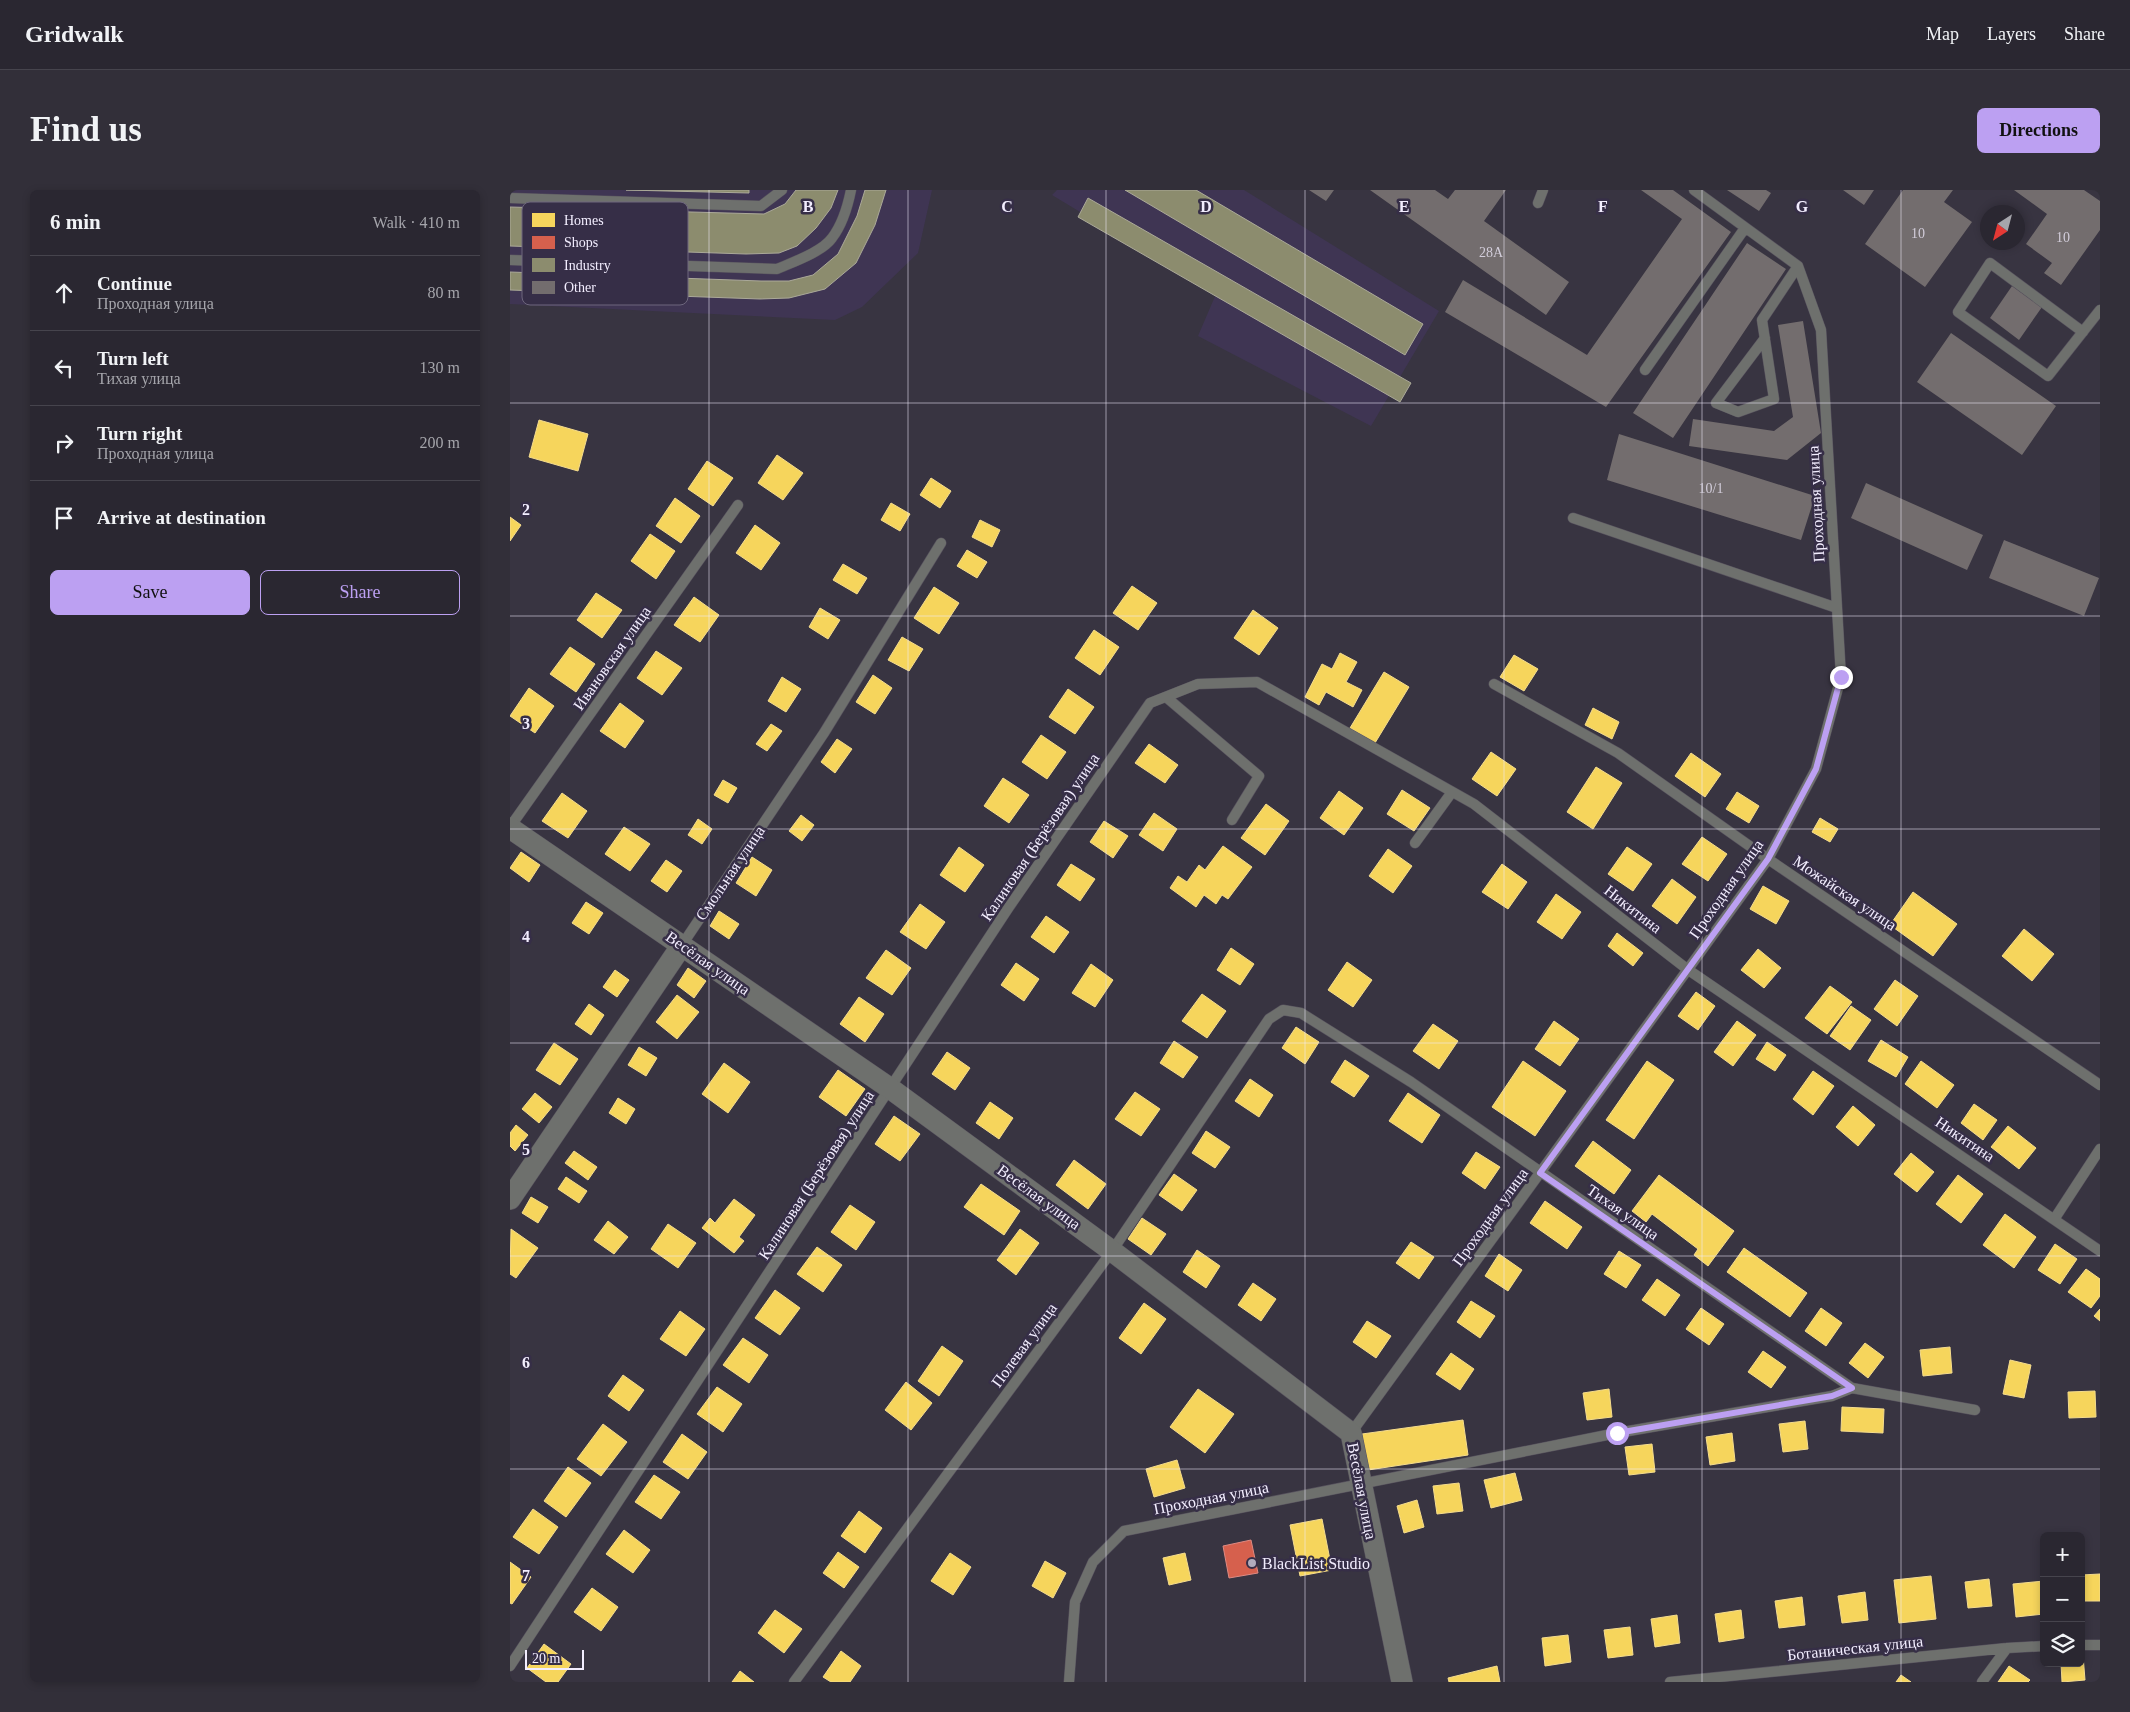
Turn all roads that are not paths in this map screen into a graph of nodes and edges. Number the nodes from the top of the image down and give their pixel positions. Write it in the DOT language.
graph roads {
  1 [pos="782,190"];
  2 [pos="851,190"];
  3 [pos="1543,190"];
  4 [pos="1694,190"];
  5 [pos="510,198"];
  6 [pos="636,202"];
  7 [pos="1538,203"];
  8 [pos="688,204"];
  9 [pos="1745,228"];
  10 [pos="688,266"];
  11 [pos="1798,266"];
  12 [pos="2100,310"];
  13 [pos="2083,332"];
  14 [pos="1765,338"];
  15 [pos="1646,370"];
  16 [pos="738,506"];
  17 [pos="1573,518"];
  18 [pos="941,543"];
  19 [pos="1837,608"];
  20 [pos="1494,684"];
  21 [pos="1166,697"];
  22 [pos="1150,703"];
  23 [pos="1452,792"];
  24 [pos="1232,820"];
  25 [pos="510,828"];
  26 [pos="1415,843"];
  27 [pos="1768,859"];
  28 [pos="682,945"];
  29 [pos="1687,969"];
  30 [pos="1269,1019"];
  31 [pos="2100,1085"];
  32 [pos="891,1089"];
  33 [pos="2100,1149"];
  34 [pos="1540,1173"];
  35 [pos="510,1199"];
  36 [pos="2055,1218"];
  37 [pos="1112,1251"];
  38 [pos="2100,1251"];
  39 [pos="1852,1388"];
  40 [pos="1975,1410"];
  41 [pos="1351,1433"];
  42 [pos="1360,1483"];
  43 [pos="2085,1645"];
  44 [pos="2100,1645"];
  45 [pos="2040,1646"];
  46 [pos="2006,1648"];
  47 [pos="510,1666"];
  48 [pos="794,1682"];
  49 [pos="1069,1682"];
  50 [pos="1402,1682"];
  51 [pos="1670,1682"];
  52 [pos="1982,1682"];
  1 -- 8 [label="lane"];
  2 -- 10 [label="lane"];
  3 -- 7 [label="lane"];
  4 -- 9 [label="lane"];
  5 -- 6 [label="lane"];
  9 -- 11 [label="lane"];
  9 -- 15 [label="lane"];
  11 -- 14 [label="lane"];
  11 -- 19 [label="lane, Проходная улица"];
  12 -- 13 [label="lane"];
  13 -- 13 [label="lane"];
  14 -- 14 [label="lane"];
  16 -- 25 [label="lane, Ивановская улица"];
  17 -- 19 [label="lane"];
  18 -- 28 [label="lane, Смольная улица"];
  19 -- 27 [label="lane, Проходная улица"];
  20 -- 27 [label="lane, Можайская улица"];
  21 -- 22 [label="lane, Никитина"];
  21 -- 23 [label="lane, Никитина"];
  21 -- 24 [label="lane"];
  22 -- 32 [label="lane, Калиновая (Берёзовая) улица"];
  23 -- 26 [label="lane"];
  23 -- 29 [label="lane, Никитина"];
  25 -- 28 [label="street, Весёлая улица"];
  27 -- 29 [label="lane, Проходная улица"];
  27 -- 31 [label="lane, Можайская улица"];
  28 -- 32 [label="street, Весёлая улица"];
  28 -- 35 [label="street, Смольная улица"];
  29 -- 34 [label="lane, Проходная улица"];
  29 -- 36 [label="lane, Никитина"];
  30 -- 34 [label="lane, Тихая улица"];
  30 -- 37 [label="lane, Полевая улица"];
  32 -- 37 [label="street, Весёлая улица"];
  32 -- 47 [label="lane, Калиновая (Берёзовая) улица"];
  33 -- 36 [label="lane"];
  34 -- 39 [label="lane, Тихая улица"];
  34 -- 41 [label="lane, Проходная улица"];
  36 -- 38 [label="lane, Никитина"];
  37 -- 41 [label="street, Весёлая улица"];
  37 -- 48 [label="lane, Полевая улица"];
  39 -- 40 [label="lane, Тихая улица"];
  39 -- 42 [label="lane, Проходная улица"];
  41 -- 42 [label="street, Весёлая улица"];
  42 -- 49 [label="lane, Проходная улица"];
  42 -- 50 [label="street, Весёлая улица"];
  43 -- 44 [label="lane"];
  45 -- 46 [label="lane, Ботаническая улица"];
  46 -- 51 [label="lane, Ботаническая улица"];
  46 -- 52 [label="lane"];
}
